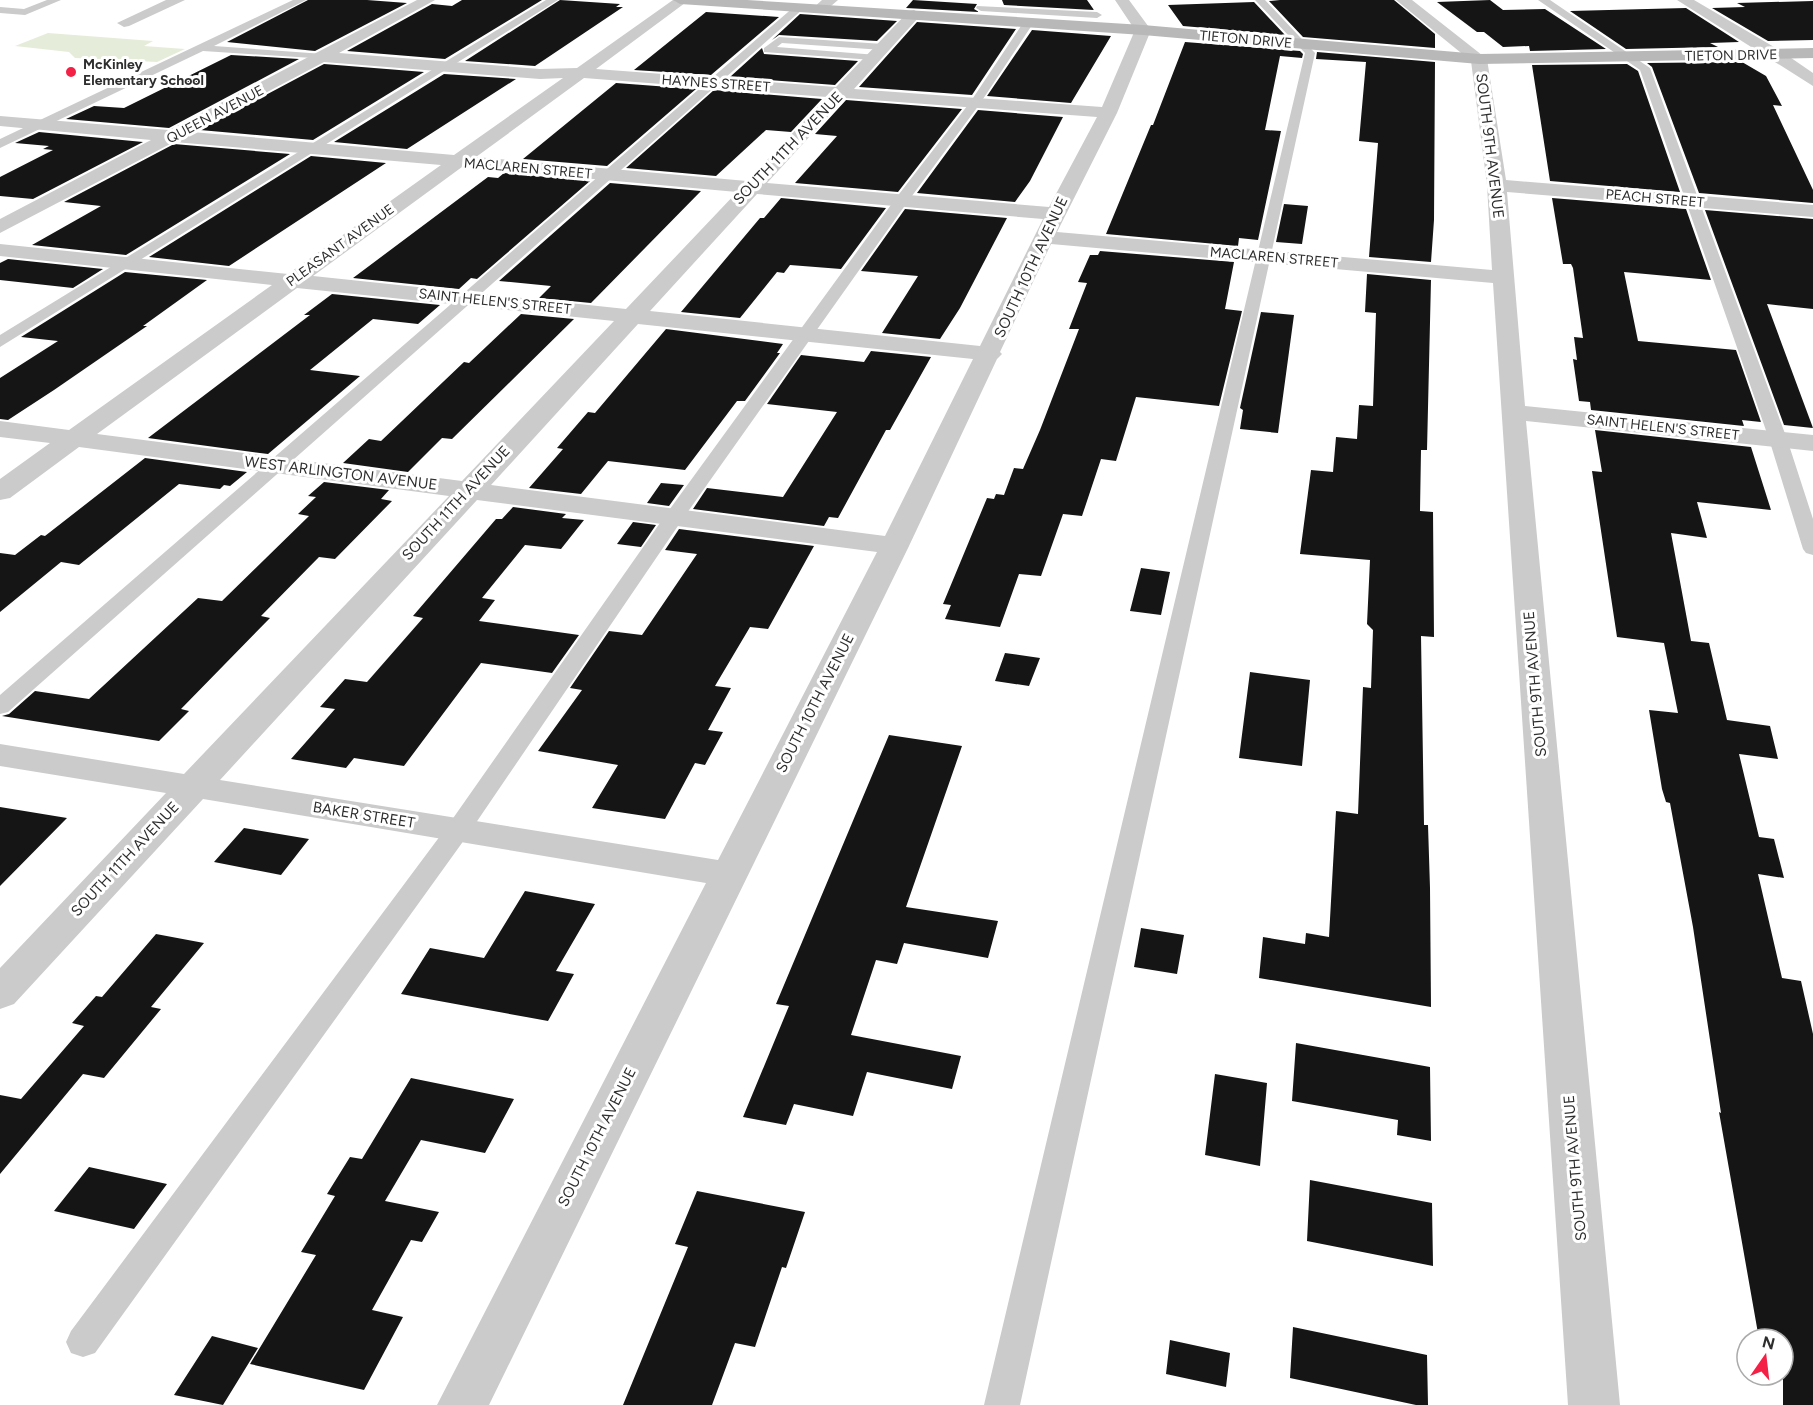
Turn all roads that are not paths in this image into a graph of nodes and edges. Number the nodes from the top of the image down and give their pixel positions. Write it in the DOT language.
graph roads {
  1 [pos="56,0"];
  2 [pos="178,0"];
  3 [pos="301,0"];
  4 [pos="428,0"];
  5 [pos="553,0"];
  6 [pos="681,0"];
  7 [pos="1260,0"];
  8 [pos="1403,0"];
  9 [pos="1543,0"];
  10 [pos="1684,0"];
  11 [pos="825,4"];
  12 [pos="799,8"];
  13 [pos="1110,8"];
  14 [pos="982,9"];
  15 [pos="0,10"];
  16 [pos="914,14"];
  17 [pos="1029,22"];
  18 [pos="124,23"];
  19 [pos="1143,30"];
  20 [pos="1302,44"];
  21 [pos="202,48"];
  22 [pos="878,52"];
  23 [pos="1813,53"];
  24 [pos="1775,54"];
  25 [pos="324,57"];
  26 [pos="1630,57"];
  27 [pos="1479,59"];
  28 [pos="448,66"];
  29 [pos="580,73"];
  30 [pos="1813,81"];
  31 [pos="712,83"];
  32 [pos="840,93"];
  33 [pos="975,103"];
  34 [pos="1108,113"];
  35 [pos="0,122"];
  36 [pos="40,125"];
  37 [pos="172,137"];
  38 [pos="0,144"];
  39 [pos="310,149"];
  40 [pos="455,162"];
  41 [pos="606,175"];
  42 [pos="1497,185"];
  43 [pos="750,187"];
  44 [pos="901,201"];
  45 [pos="1692,201"];
  46 [pos="1813,211"];
  47 [pos="1050,225"];
  48 [pos="0,227"];
  49 [pos="0,250"];
  50 [pos="1264,256"];
  51 [pos="127,263"];
  52 [pos="1503,277"];
  53 [pos="292,280"];
  54 [pos="466,298"];
  55 [pos="631,315"];
  56 [pos="806,334"];
  57 [pos="0,342"];
  58 [pos="990,354"];
  59 [pos="1513,412"];
  60 [pos="0,429"];
  61 [pos="74,439"];
  62 [pos="1778,439"];
  63 [pos="1813,443"];
  64 [pos="275,465"];
  65 [pos="468,490"];
  66 [pos="0,492"];
  67 [pos="674,517"];
  68 [pos="895,546"];
  69 [pos="1813,549"];
  70 [pos="0,707"];
  71 [pos="0,755"];
  72 [pos="193,787"];
  73 [pos="458,830"];
  74 [pos="728,874"];
  75 [pos="0,994"];
  76 [pos="83,1342"];
  77 [pos="463,1405"];
  78 [pos="1002,1405"];
  79 [pos="1594,1405"];
  1 -- 15 [label="lane"];
  2 -- 18 [label="street"];
  3 -- 21 [label="lane"];
  4 -- 25 [label="street, QUEEN AVENUE"];
  5 -- 28 [label="lane"];
  6 -- 12 [label="main road, TIETON DRIVE"];
  6 -- 29 [label="street, PLEASANT AVENUE"];
  7 -- 20 [label="lane"];
  8 -- 27 [label="street, SOUTH 9TH AVENUE"];
  9 -- 26 [label="lane"];
  10 -- 24 [label="street"];
  11 -- 12 [label="main road, TIETON DRIVE"];
  11 -- 16 [label="main road, TIETON DRIVE"];
  12 -- 31 [label="lane"];
  13 -- 14 [label="lane"];
  13 -- 19 [label="street"];
  14 -- 16 [label="main road, TIETON DRIVE"];
  14 -- 17 [label="main road, TIETON DRIVE"];
  16 -- 22 [label="street, SOUTH 11TH AVENUE"];
  17 -- 19 [label="main road, TIETON DRIVE"];
  17 -- 33 [label="lane"];
  19 -- 20 [label="main road, TIETON DRIVE"];
  19 -- 34 [label="street, SOUTH 10TH AVENUE"];
  20 -- 27 [label="main road, TIETON DRIVE"];
  20 -- 50 [label="lane"];
  21 -- 25 [label="lane"];
  21 -- 36 [label="lane"];
  22 -- 22 [label="lane"];
  22 -- 32 [label="street, SOUTH 11TH AVENUE"];
  23 -- 24 [label="main road, TIETON DRIVE"];
  24 -- 26 [label="main road, TIETON DRIVE"];
  24 -- 30 [label="street"];
  25 -- 28 [label="street, HAYNES STREET"];
  25 -- 37 [label="street, QUEEN AVENUE"];
  26 -- 27 [label="main road, TIETON DRIVE"];
  26 -- 45 [label="lane"];
  27 -- 42 [label="street, SOUTH 9TH AVENUE"];
  28 -- 29 [label="street, HAYNES STREET"];
  28 -- 39 [label="lane"];
  29 -- 31 [label="street, HAYNES STREET"];
  29 -- 40 [label="street, PLEASANT AVENUE"];
  31 -- 32 [label="street, HAYNES STREET"];
  31 -- 41 [label="lane"];
  32 -- 33 [label="street, HAYNES STREET"];
  32 -- 43 [label="street, SOUTH 11TH AVENUE"];
  33 -- 34 [label="street, HAYNES STREET"];
  33 -- 44 [label="lane"];
  34 -- 47 [label="street, SOUTH 10TH AVENUE"];
  35 -- 36 [label="street, MACLAREN STREET"];
  36 -- 37 [label="street, MACLAREN STREET"];
  36 -- 38 [label="lane"];
  37 -- 39 [label="street, MACLAREN STREET"];
  37 -- 48 [label="street, QUEEN AVENUE"];
  39 -- 40 [label="street, MACLAREN STREET"];
  39 -- 51 [label="lane"];
  40 -- 41 [label="street, MACLAREN STREET"];
  40 -- 53 [label="street, PLEASANT AVENUE"];
  41 -- 43 [label="street, MACLAREN STREET"];
  41 -- 54 [label="lane"];
  42 -- 45 [label="street, PEACH STREET"];
  42 -- 52 [label="street, SOUTH 9TH AVENUE"];
  43 -- 44 [label="street, MACLAREN STREET"];
  43 -- 55 [label="street, SOUTH 11TH AVENUE"];
  44 -- 47 [label="street, MACLAREN STREET"];
  44 -- 56 [label="lane"];
  45 -- 46 [label="street, PEACH STREET"];
  45 -- 62 [label="lane"];
  47 -- 50 [label="street, MACLAREN STREET"];
  47 -- 58 [label="street, SOUTH 10TH AVENUE"];
  49 -- 51 [label="street, SAINT HELEN'S STREET"];
  50 -- 52 [label="street, MACLAREN STREET"];
  50 -- 78 [label="lane"];
  51 -- 53 [label="street, SAINT HELEN'S STREET"];
  51 -- 57 [label="lane"];
  52 -- 59 [label="street, SOUTH 9TH AVENUE"];
  53 -- 54 [label="street, SAINT HELEN'S STREET"];
  53 -- 61 [label="street, PLEASANT AVENUE"];
  54 -- 55 [label="street, SAINT HELEN'S STREET"];
  54 -- 64 [label="lane"];
  55 -- 56 [label="street, SAINT HELEN'S STREET"];
  55 -- 65 [label="street, SOUTH 11TH AVENUE"];
  56 -- 58 [label="street, SAINT HELEN'S STREET"];
  56 -- 67 [label="lane"];
  58 -- 68 [label="street, SOUTH 10TH AVENUE"];
  59 -- 62 [label="street, SAINT HELEN'S STREET"];
  59 -- 79 [label="street, SOUTH 9TH AVENUE"];
  60 -- 61 [label="street, WEST ARLINGTON AVENUE"];
  61 -- 64 [label="street, WEST ARLINGTON AVENUE"];
  61 -- 66 [label="street, PLEASANT AVENUE"];
  62 -- 63 [label="street, SAINT HELEN'S STREET"];
  62 -- 69 [label="lane"];
  64 -- 65 [label="street, WEST ARLINGTON AVENUE"];
  64 -- 70 [label="lane"];
  65 -- 67 [label="street, WEST ARLINGTON AVENUE"];
  65 -- 72 [label="street, SOUTH 11TH AVENUE"];
  67 -- 68 [label="street, WEST ARLINGTON AVENUE"];
  67 -- 73 [label="lane"];
  68 -- 74 [label="street, SOUTH 10TH AVENUE"];
  71 -- 72 [label="street, BAKER STREET"];
  72 -- 73 [label="street, BAKER STREET"];
  72 -- 75 [label="street, SOUTH 11TH AVENUE"];
  73 -- 74 [label="street, BAKER STREET"];
  73 -- 76 [label="lane"];
  74 -- 77 [label="street, SOUTH 10TH AVENUE"];
}
